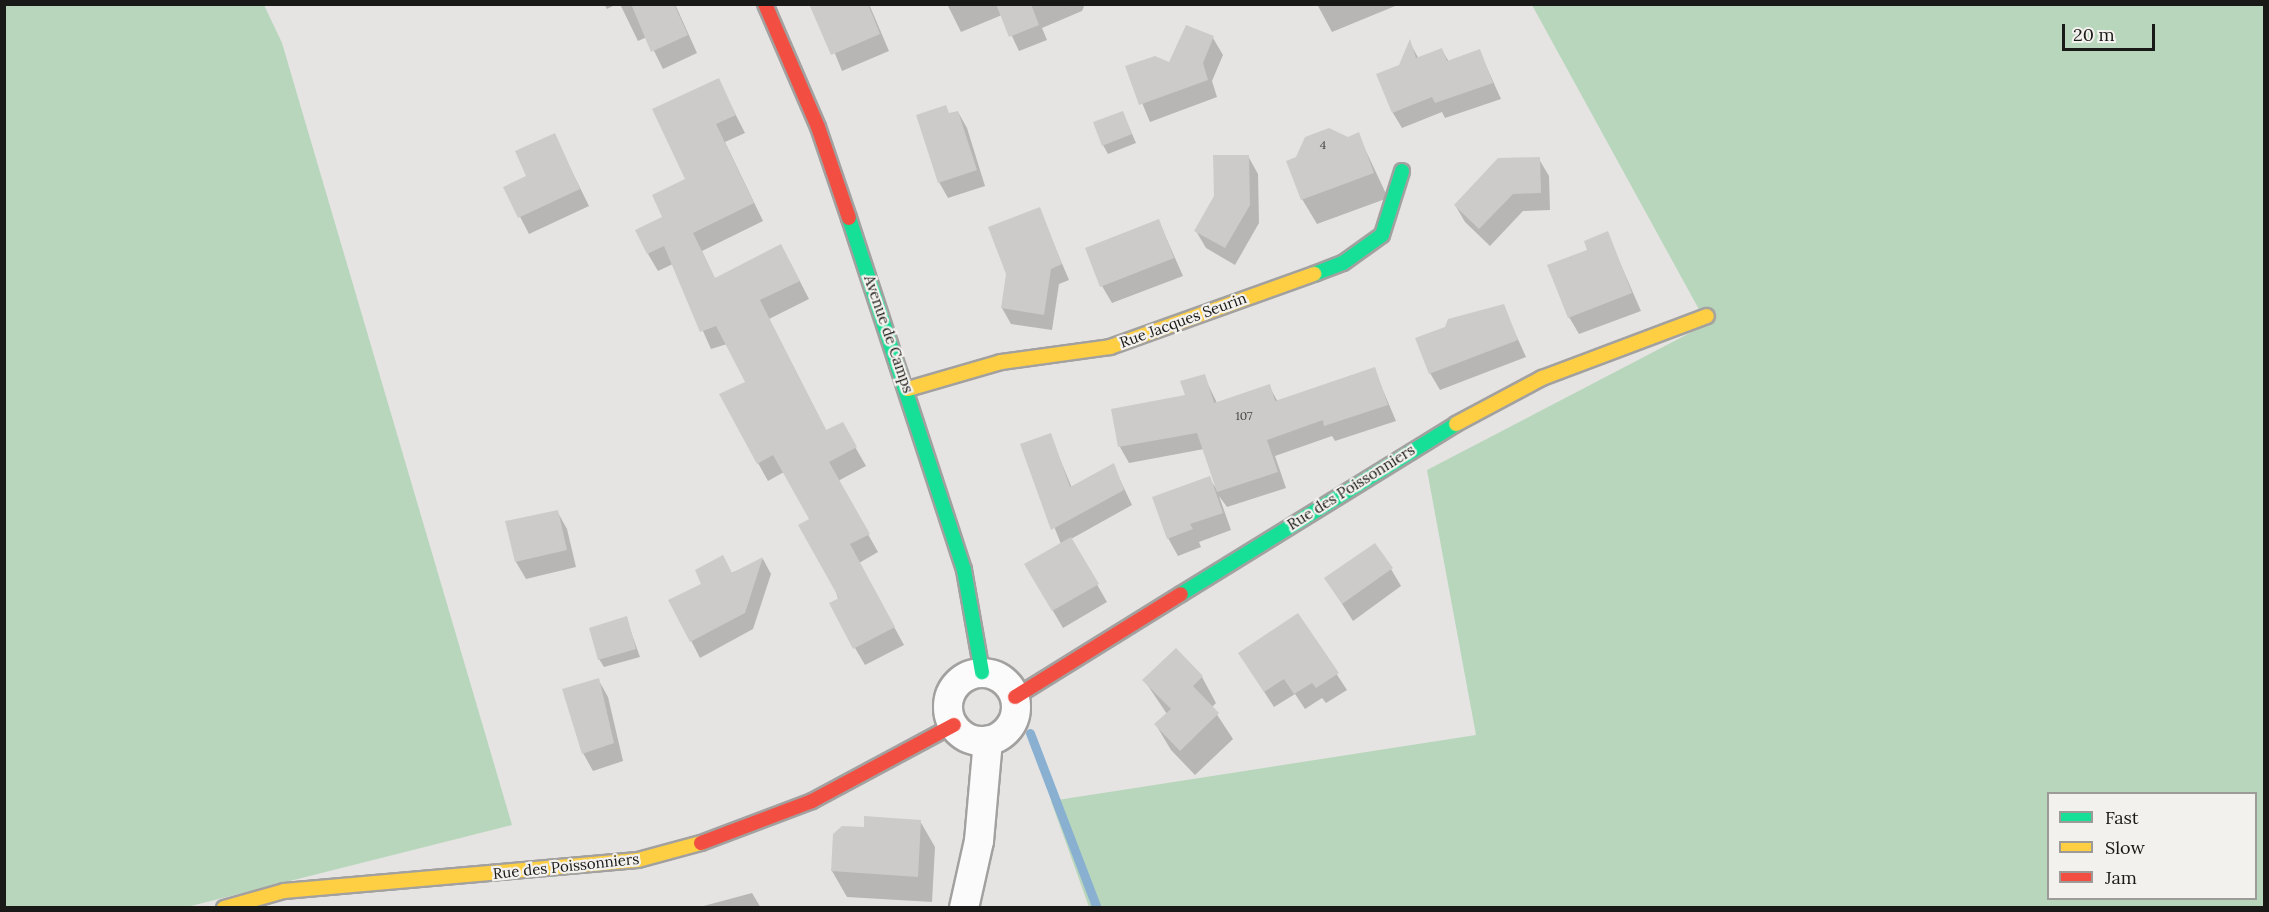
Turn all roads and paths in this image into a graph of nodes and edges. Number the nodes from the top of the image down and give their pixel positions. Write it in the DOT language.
graph roads {
  1 [pos="765,4"];
  2 [pos="1402,171"];
  3 [pos="1707,316"];
  4 [pos="908,389"];
  5 [pos="982,672"];
  6 [pos="1015,697"];
  7 [pos="954,725"];
  8 [pos="988,740"];
  9 [pos="224,908"];
  10 [pos="964,908"];
  1 -- 4 [label="street, Avenue de Camps"];
  2 -- 4 [label="street, Rue Jacques Seurin"];
  3 -- 6 [label="street, Rue des Poissonniers"];
  4 -- 5 [label="street, Avenue de Camps"];
  5 -- 6 [label="street"];
  5 -- 7 [label="street"];
  6 -- 8 [label="street"];
  7 -- 8 [label="street"];
  7 -- 9 [label="street, Rue des Poissonniers"];
  8 -- 10 [label="street"];
}
